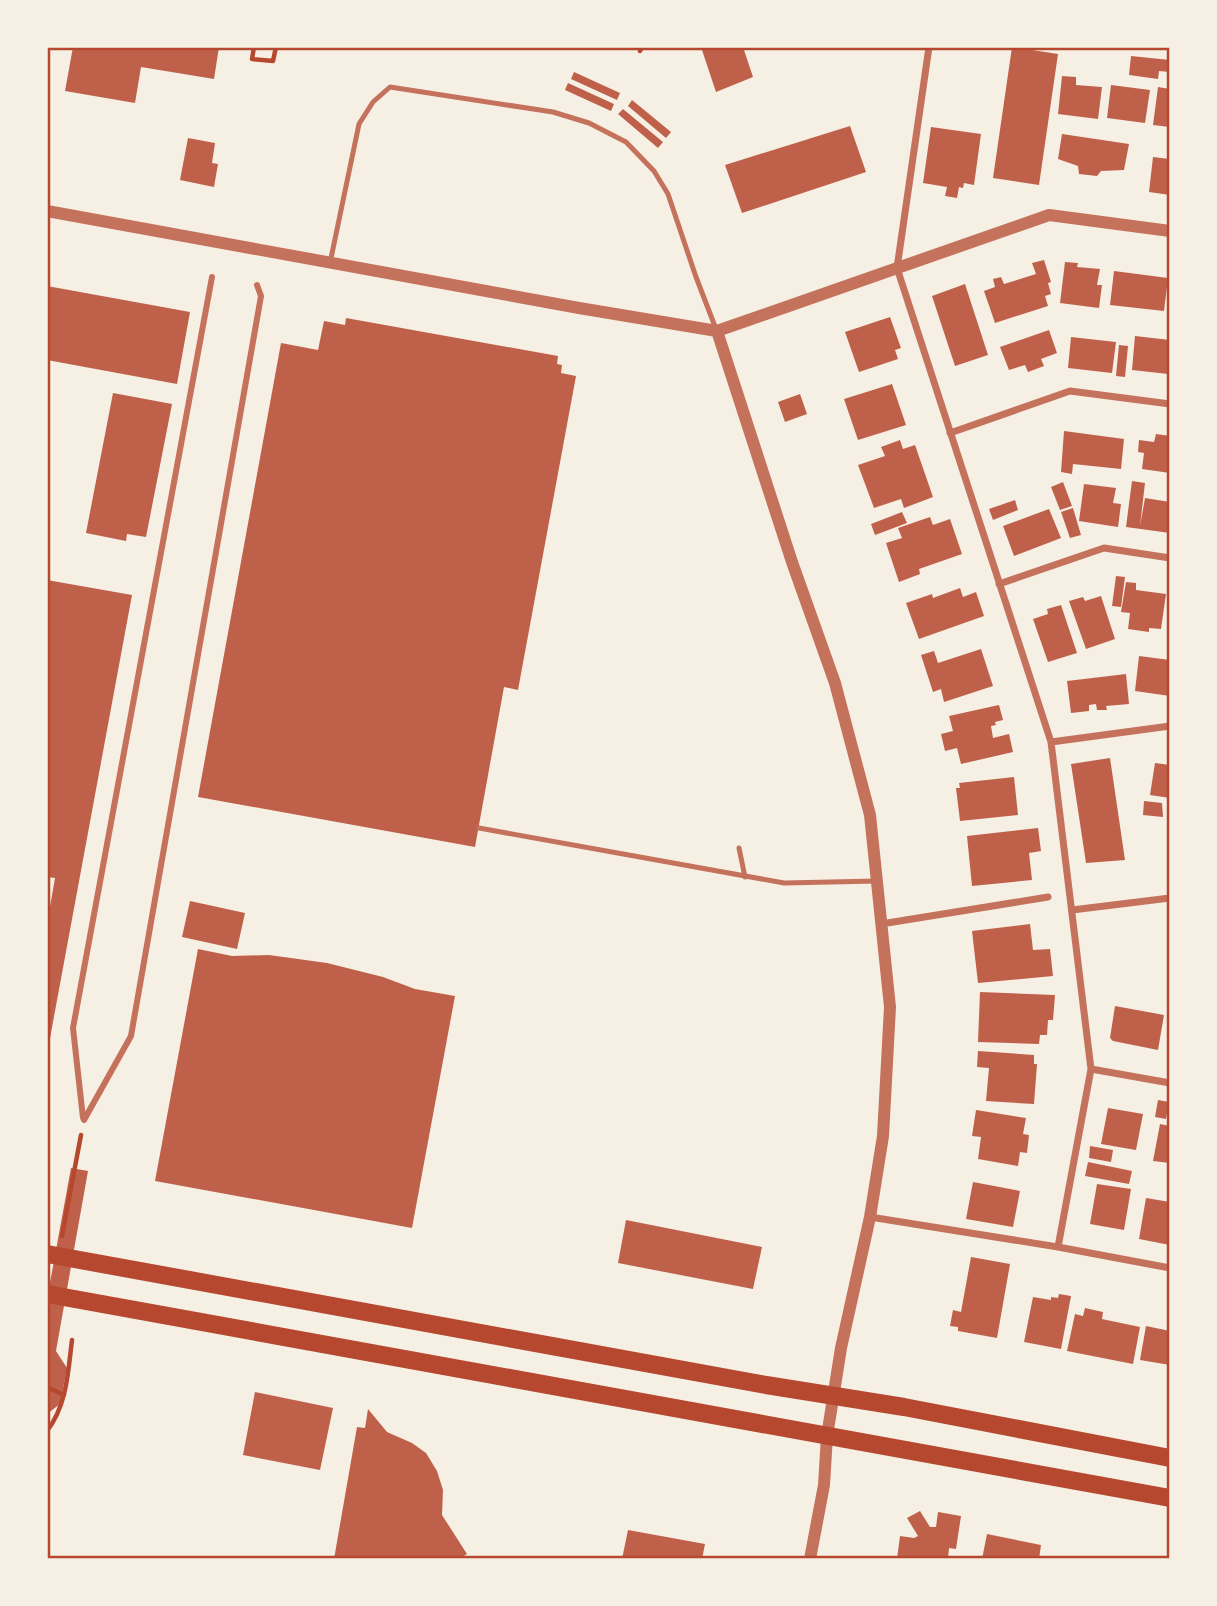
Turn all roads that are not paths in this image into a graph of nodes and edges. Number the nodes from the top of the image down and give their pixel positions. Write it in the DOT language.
graph roads {
  1 [pos="929,47"];
  2 [pos="47,211"];
  3 [pos="1170,231"];
  4 [pos="330,263"];
  5 [pos="897,268"];
  6 [pos="212,277"];
  7 [pos="257,285"];
  8 [pos="717,331"];
  9 [pos="1170,404"];
  10 [pos="950,433"];
  11 [pos="1170,558"];
  12 [pos="999,584"];
  13 [pos="1170,726"];
  14 [pos="1051,742"];
  15 [pos="479,828"];
  16 [pos="738,848"];
  17 [pos="745,877"];
  18 [pos="877,881"];
  19 [pos="1048,897"];
  20 [pos="1170,898"];
  21 [pos="1072,910"];
  22 [pos="881,924"];
  23 [pos="1091,1069"];
  24 [pos="1170,1083"];
  25 [pos="870,1217"];
  26 [pos="1058,1247"];
  27 [pos="47,1254"];
  28 [pos="1170,1268"];
  29 [pos="47,1294"];
  30 [pos="835,1394"];
  31 [pos="827,1436"];
  32 [pos="1170,1458"];
  33 [pos="1170,1498"];
  34 [pos="810,1559"];
  1 -- 5 [label="street"];
  2 -- 4 [label="street"];
  3 -- 5 [label="street"];
  4 -- 8 [label="street"];
  4 -- 8 [label="lane"];
  5 -- 8 [label="street"];
  5 -- 10 [label="street"];
  6 -- 7 [label="street"];
  8 -- 18 [label="street"];
  9 -- 10 [label="street"];
  10 -- 12 [label="street"];
  11 -- 12 [label="street"];
  12 -- 14 [label="street"];
  13 -- 14 [label="street"];
  14 -- 21 [label="street"];
  15 -- 17 [label="lane"];
  16 -- 17 [label="lane"];
  17 -- 18 [label="lane"];
  18 -- 22 [label="street"];
  19 -- 22 [label="street"];
  20 -- 21 [label="street"];
  21 -- 23 [label="street"];
  22 -- 25 [label="street"];
  23 -- 24 [label="street"];
  23 -- 26 [label="street"];
  25 -- 26 [label="street"];
  25 -- 30 [label="street"];
  26 -- 28 [label="street"];
  27 -- 30 [label="main road"];
  29 -- 31 [label="main road"];
  30 -- 31 [label="street"];
  30 -- 32 [label="main road"];
  31 -- 33 [label="main road"];
  31 -- 34 [label="street"];
}
